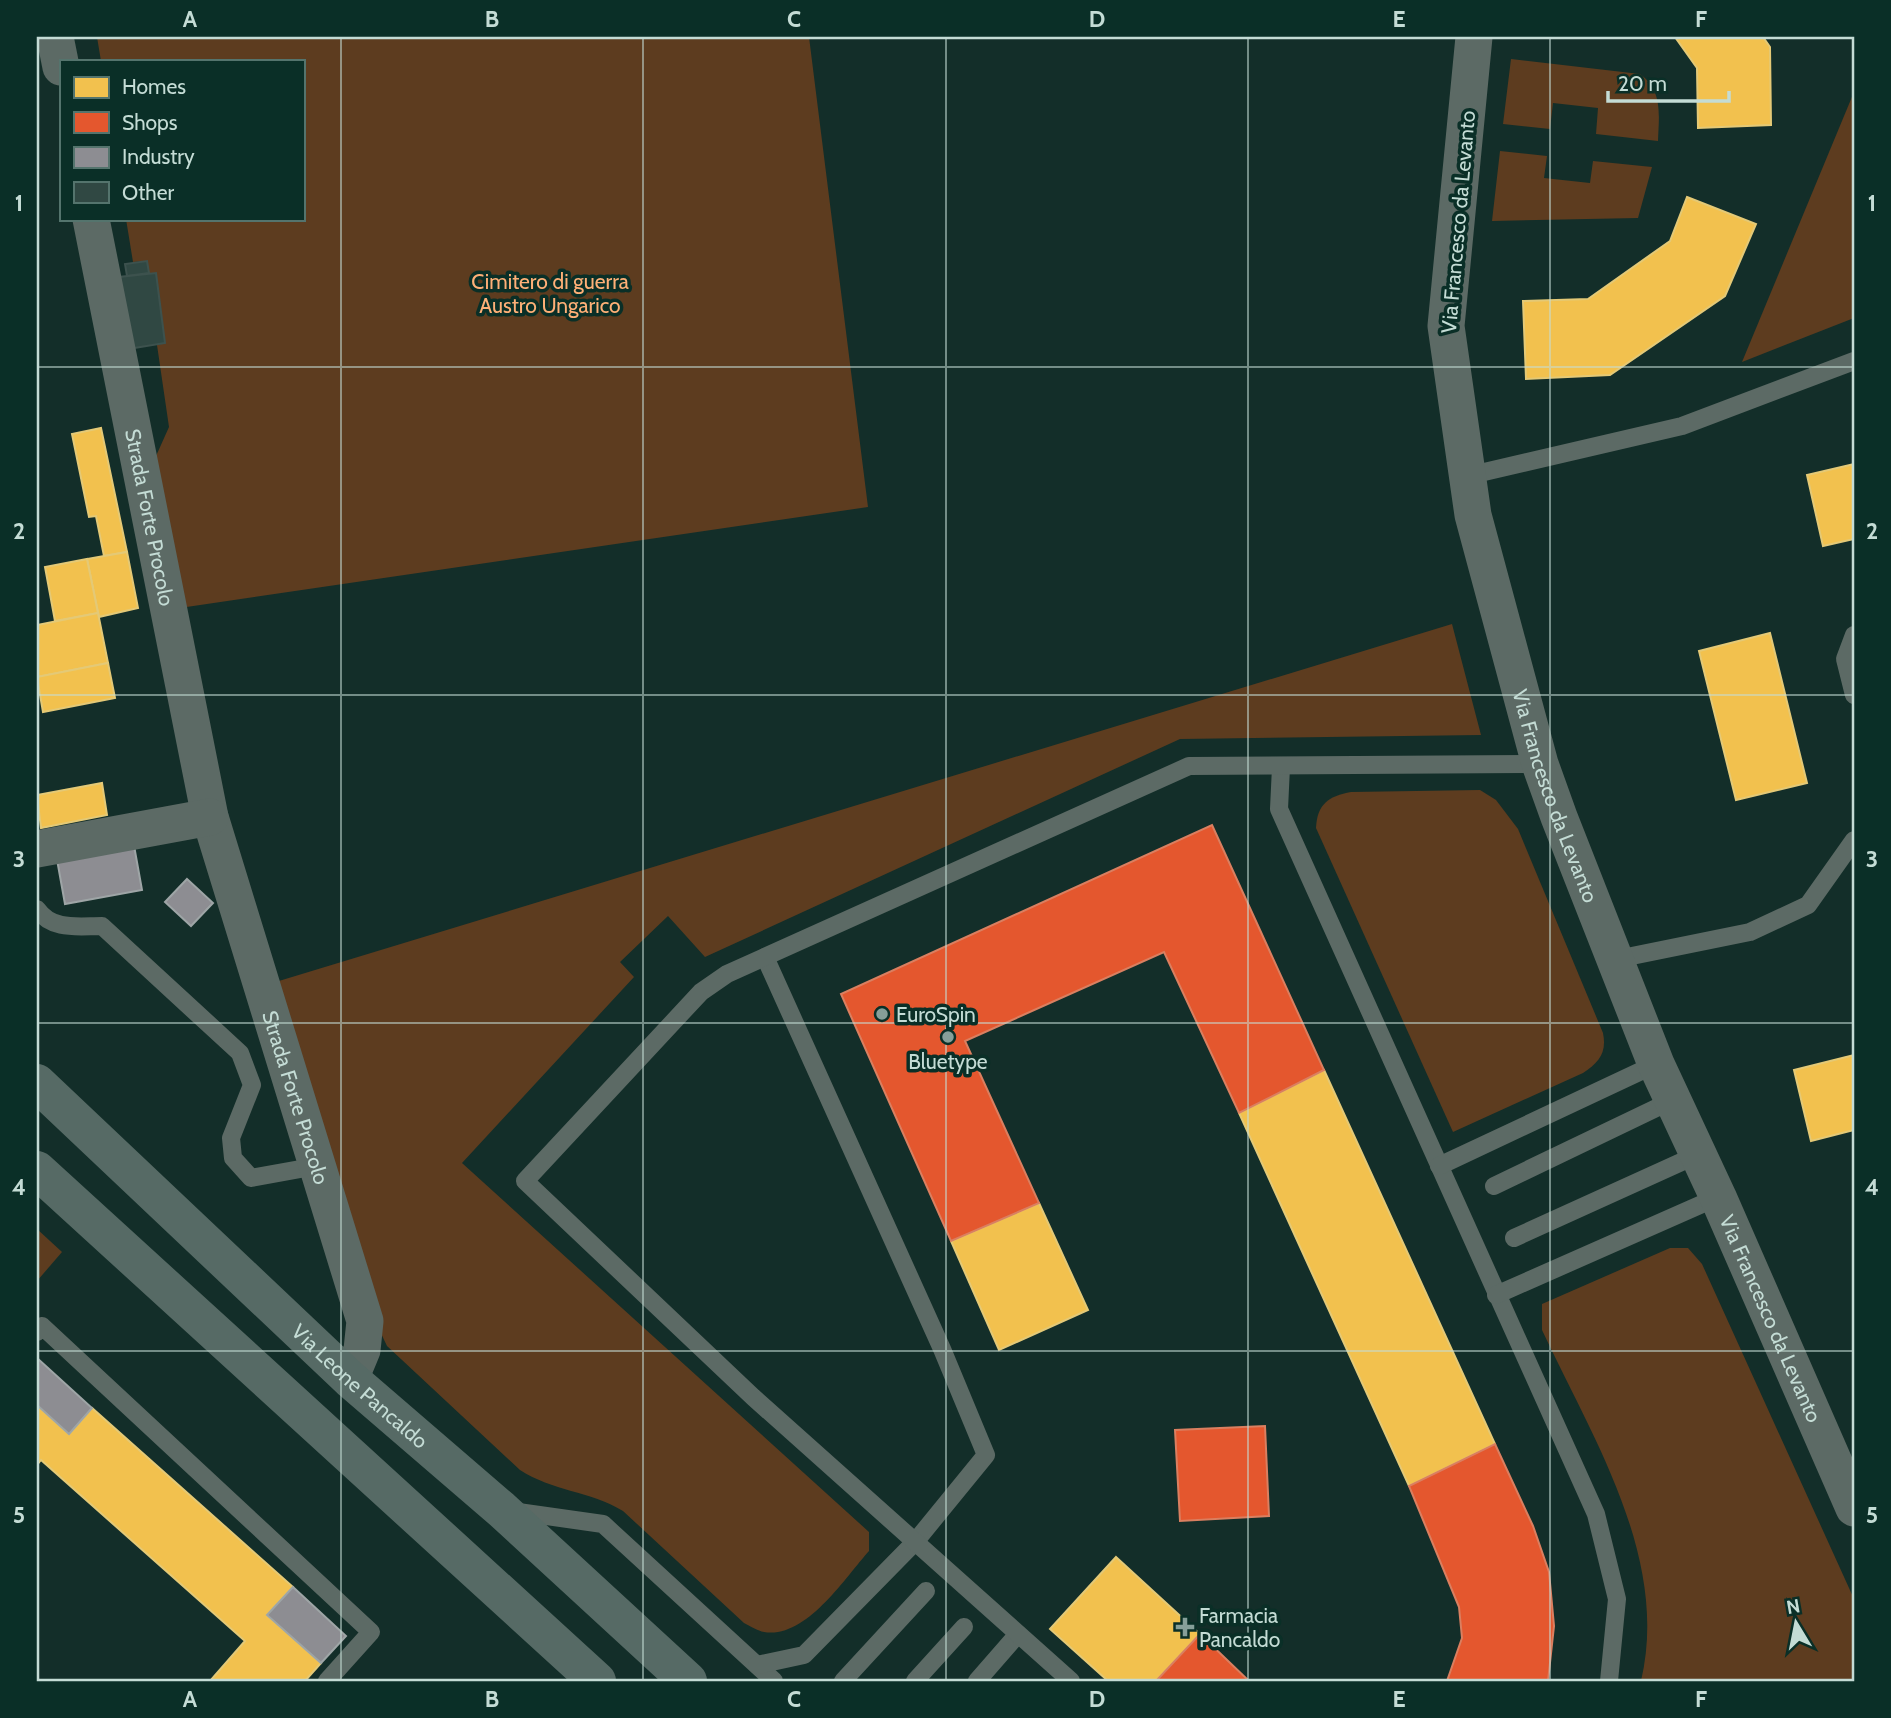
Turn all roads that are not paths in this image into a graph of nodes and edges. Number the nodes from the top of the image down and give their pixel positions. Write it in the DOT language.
graph roads {
  1 [pos="55,37"];
  2 [pos="1474,37"];
  3 [pos="60,61"];
  4 [pos="92,220"];
  5 [pos="1854,361"];
  6 [pos="1467,476"];
  7 [pos="1854,635"];
  8 [pos="1854,695"];
  9 [pos="1540,764"];
  10 [pos="1281,767"];
  11 [pos="210,817"];
  12 [pos="1854,840"];
  13 [pos="37,849"];
  14 [pos="37,909"];
  15 [pos="765,957"];
  16 [pos="1618,959"];
  17 [pos="1656,1064"];
  18 [pos="37,1083"];
  19 [pos="1673,1100"];
  20 [pos="1699,1154"];
  21 [pos="317,1166"];
  22 [pos="1438,1166"];
  23 [pos="37,1170"];
  24 [pos="1494,1186"];
  25 [pos="1718,1197"];
  26 [pos="1514,1238"];
  27 [pos="1496,1295"];
  28 [pos="37,1332"];
  29 [pos="350,1379"];
  30 [pos="1854,1508"];
  31 [pos="500,1509"];
  32 [pos="915,1542"];
  33 [pos="926,1591"];
  34 [pos="964,1627"];
  35 [pos="1018,1634"];
  36 [pos="757,1665"];
  37 [pos="327,1681"];
  38 [pos="597,1681"];
  39 [pos="688,1681"];
  40 [pos="774,1681"];
  41 [pos="843,1681"];
  42 [pos="915,1681"];
  43 [pos="977,1681"];
  44 [pos="1071,1681"];
  45 [pos="1609,1681"];
  1 -- 3 [label="street"];
  2 -- 6 [label="street, Via Francesco da Levanto"];
  4 -- 11 [label="street, Strada Forte Procolo"];
  5 -- 6 [label="lane"];
  6 -- 9 [label="street, Via Francesco da Levanto"];
  7 -- 8 [label="lane"];
  9 -- 10 [label="lane"];
  9 -- 16 [label="street, Via Francesco da Levanto"];
  10 -- 15 [label="lane"];
  10 -- 22 [label="lane"];
  11 -- 13 [label="street"];
  11 -- 21 [label="street, Strada Forte Procolo"];
  12 -- 16 [label="lane"];
  14 -- 21 [label="lane"];
  15 -- 32 [label="lane"];
  15 -- 32 [label="lane"];
  16 -- 17 [label="street, Via Francesco da Levanto"];
  17 -- 19 [label="street, Via Francesco da Levanto"];
  17 -- 22 [label="lane"];
  18 -- 29 [label="main road, Via Leone Pancaldo"];
  19 -- 20 [label="street, Via Francesco da Levanto"];
  19 -- 24 [label="lane"];
  20 -- 25 [label="street, Via Francesco da Levanto"];
  20 -- 26 [label="lane"];
  21 -- 29 [label="street, Strada Forte Procolo"];
  22 -- 27 [label="lane"];
  23 -- 38 [label="main road"];
  25 -- 27 [label="lane"];
  25 -- 30 [label="street, Via Francesco da Levanto"];
  27 -- 45 [label="lane"];
  28 -- 37 [label="lane"];
  29 -- 31 [label="main road, Via Leone Pancaldo"];
  31 -- 36 [label="lane"];
  31 -- 39 [label="main road, Via Leone Pancaldo"];
  32 -- 35 [label="lane"];
  32 -- 36 [label="lane"];
  33 -- 41 [label="lane"];
  34 -- 42 [label="lane"];
  35 -- 43 [label="lane"];
  35 -- 44 [label="lane"];
  36 -- 40 [label="lane"];
}
